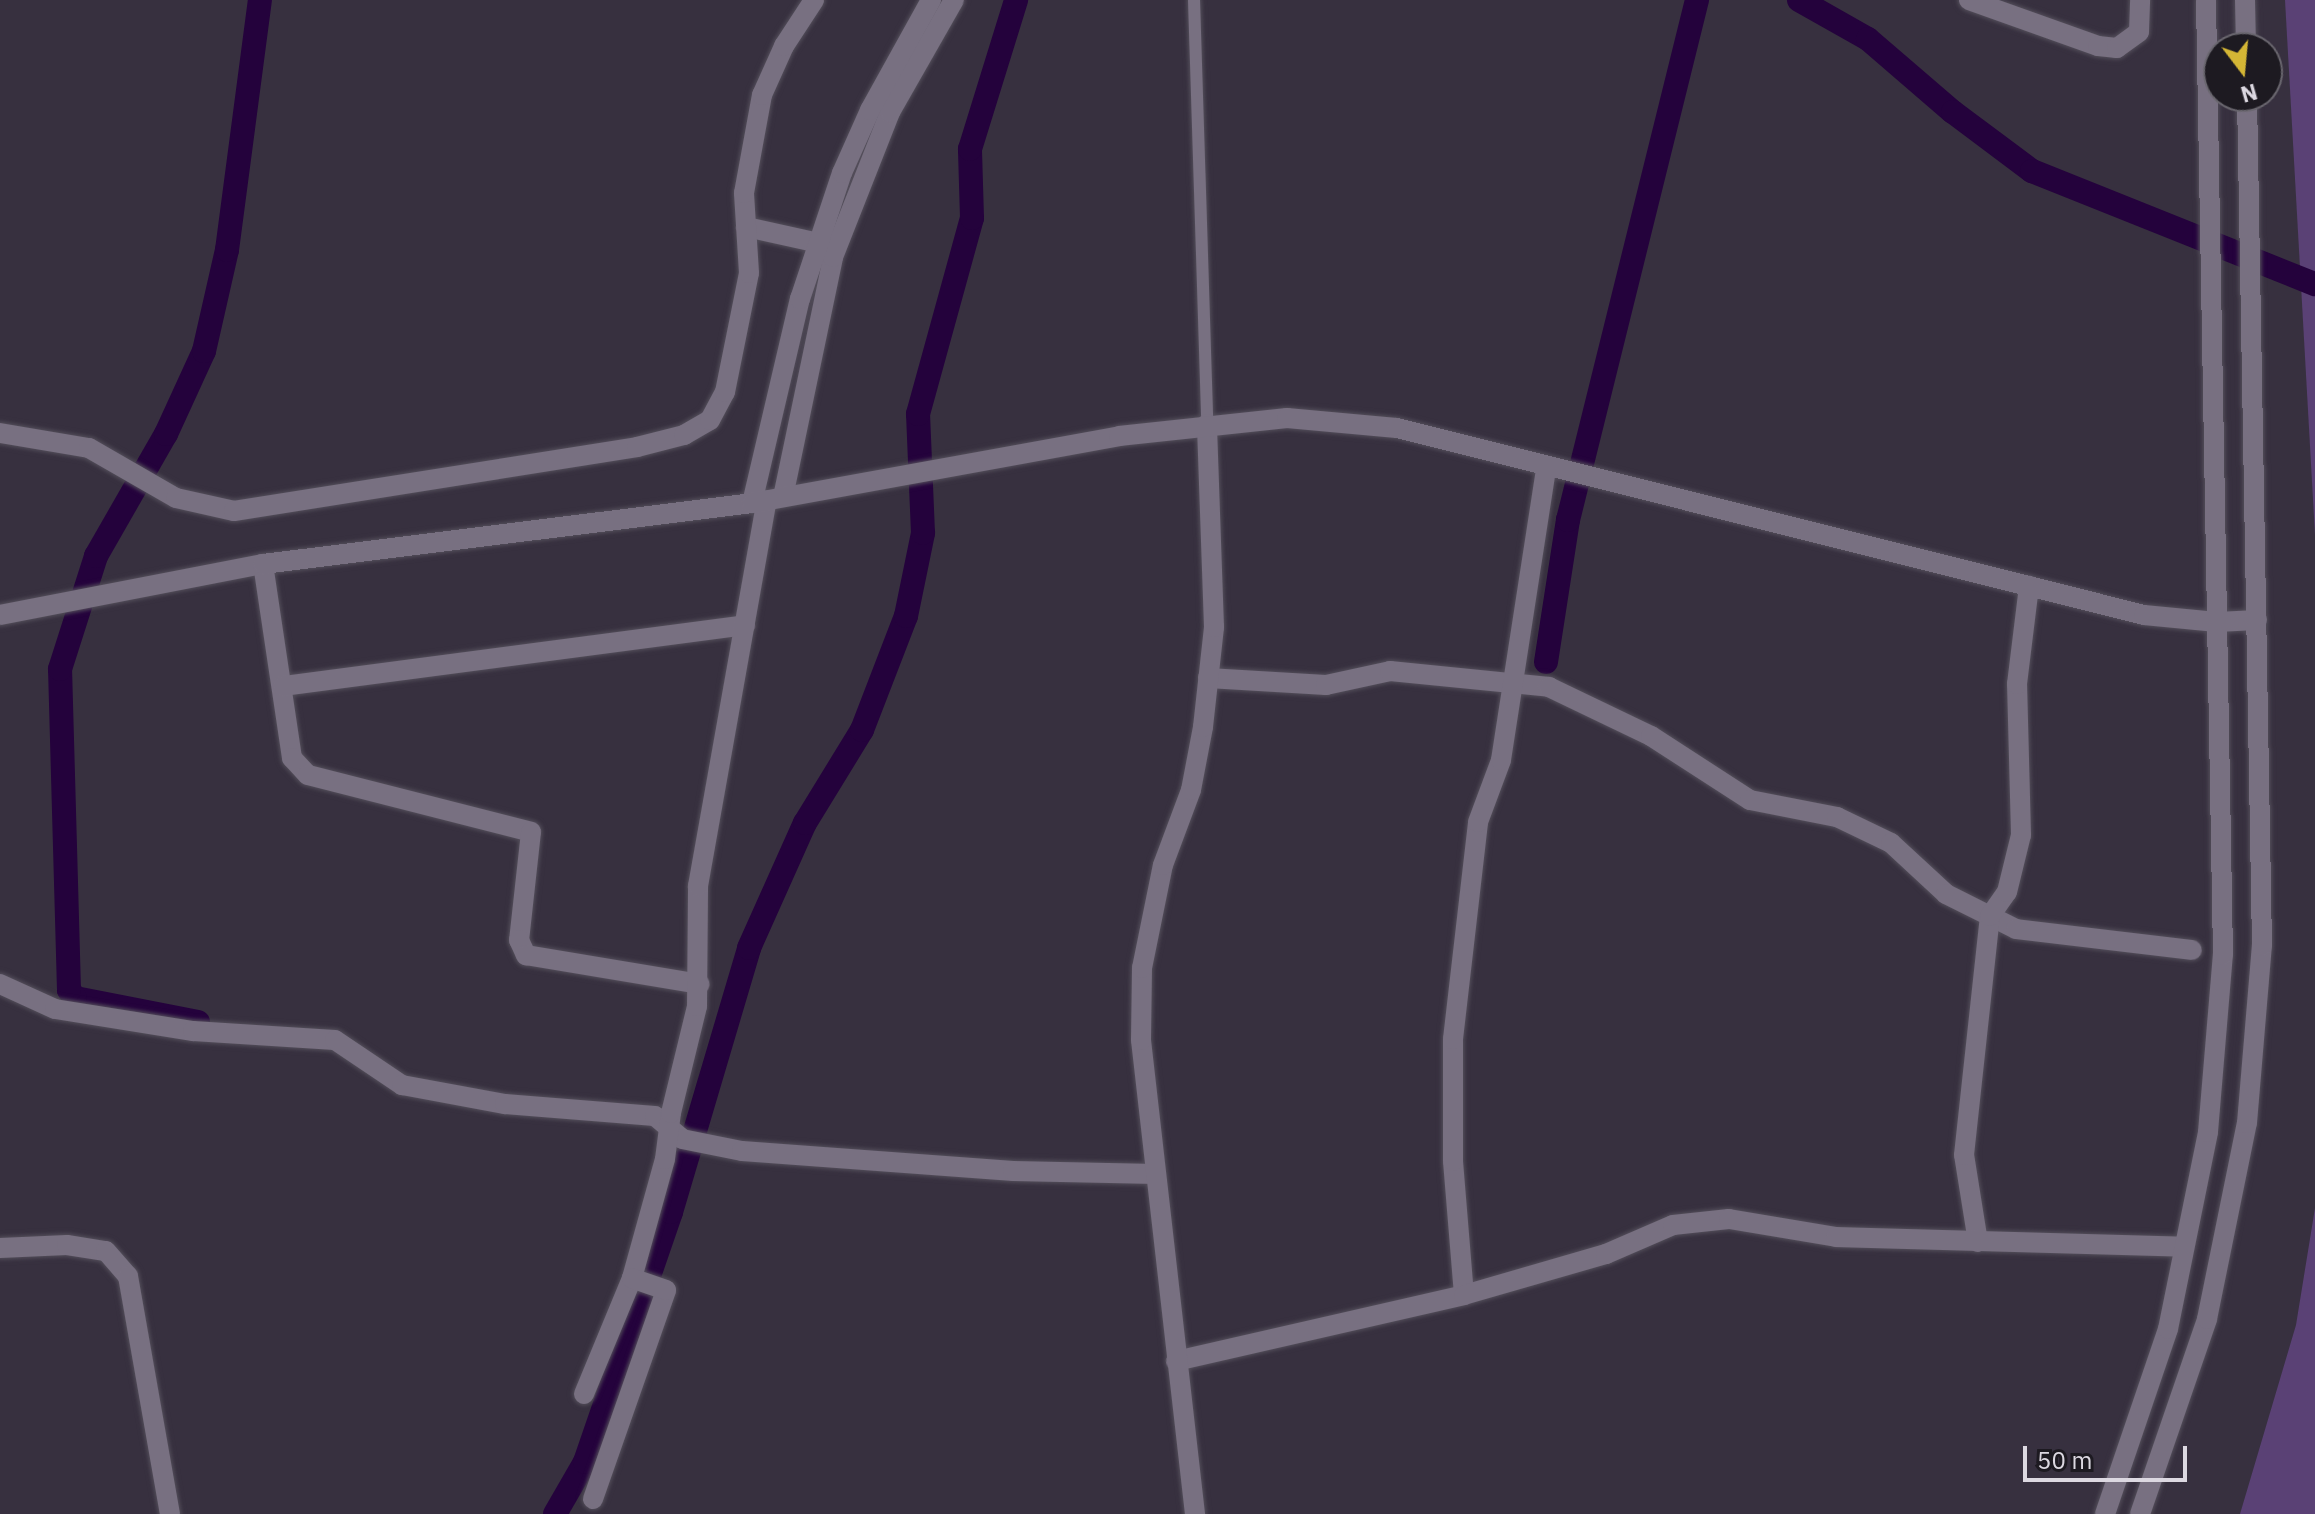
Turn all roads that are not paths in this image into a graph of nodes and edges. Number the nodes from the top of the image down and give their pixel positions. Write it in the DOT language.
graph roads {
  1 [pos="814,0"];
  2 [pos="931,0"];
  3 [pos="954,0"];
  4 [pos="1194,0"];
  5 [pos="1969,0"];
  6 [pos="2140,0"];
  7 [pos="2206,0"];
  8 [pos="2245,0"];
  9 [pos="2246,32"];
  10 [pos="2247,112"];
  11 [pos="746,227"];
  12 [pos="819,243"];
  13 [pos="1207,424"];
  14 [pos="0,433"];
  15 [pos="1547,468"];
  16 [pos="767,500"];
  17 [pos="263,564"];
  18 [pos="2029,586"];
  19 [pos="0,615"];
  20 [pos="2257,620"];
  21 [pos="2217,622"];
  22 [pos="745,625"];
  23 [pos="1208,678"];
  24 [pos="1512,683"];
  25 [pos="283,686"];
  26 [pos="1990,916"];
  27 [pos="2192,950"];
  28 [pos="0,984"];
  29 [pos="700,984"];
  30 [pos="676,1133"];
  31 [pos="1156,1174"];
  32 [pos="1978,1242"];
  33 [pos="2184,1247"];
  34 [pos="0,1248"];
  35 [pos="633,1278"];
  36 [pos="1464,1295"];
  37 [pos="1176,1361"];
  38 [pos="584,1394"];
  39 [pos="593,1499"];
  40 [pos="170,1514"];
  41 [pos="1195,1514"];
  42 [pos="2105,1514"];
  43 [pos="2140,1514"];
  1 -- 11 [label="street"];
  2 -- 12 [label="street"];
  3 -- 16 [label="street"];
  4 -- 13 [label="lane"];
  5 -- 6 [label="street"];
  7 -- 21 [label="street"];
  8 -- 9 [label="street"];
  10 -- 20 [label="street"];
  11 -- 12 [label="street"];
  11 -- 14 [label="street"];
  12 -- 16 [label="street"];
  13 -- 15 [label="street"];
  13 -- 16 [label="street"];
  13 -- 23 [label="street"];
  15 -- 18 [label="street"];
  15 -- 24 [label="street"];
  16 -- 17 [label="street"];
  16 -- 22 [label="street"];
  17 -- 19 [label="street"];
  17 -- 25 [label="street"];
  18 -- 21 [label="street"];
  18 -- 26 [label="street"];
  20 -- 21 [label="street"];
  20 -- 43 [label="street"];
  21 -- 33 [label="street"];
  22 -- 25 [label="street"];
  22 -- 29 [label="street"];
  23 -- 24 [label="street"];
  23 -- 31 [label="street"];
  24 -- 26 [label="street"];
  24 -- 36 [label="street"];
  25 -- 29 [label="street"];
  26 -- 27 [label="street"];
  26 -- 32 [label="street"];
  28 -- 30 [label="street"];
  29 -- 30 [label="street"];
  30 -- 31 [label="street"];
  30 -- 35 [label="street"];
  31 -- 37 [label="street"];
  32 -- 33 [label="street"];
  32 -- 36 [label="street"];
  33 -- 42 [label="street"];
  34 -- 40 [label="street"];
  35 -- 38 [label="street"];
  35 -- 39 [label="street"];
  36 -- 37 [label="street"];
  37 -- 41 [label="street"];
}
